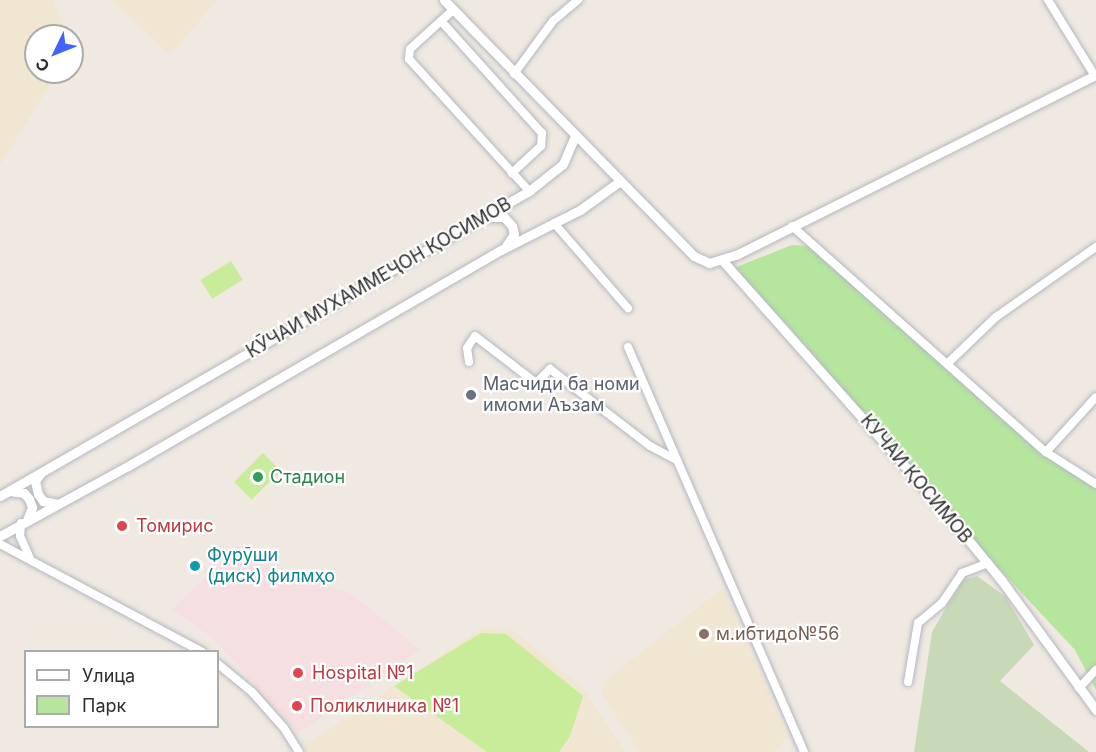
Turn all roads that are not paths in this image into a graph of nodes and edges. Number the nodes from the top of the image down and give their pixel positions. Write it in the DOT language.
graph roads {
  1 [pos="444,0"];
  2 [pos="578,0"];
  3 [pos="1048,0"];
  4 [pos="453,10"];
  5 [pos="441,21"];
  6 [pos="514,74"];
  7 [pos="1095,75"];
  8 [pos="575,136"];
  9 [pos="512,173"];
  10 [pos="620,181"];
  11 [pos="529,191"];
  12 [pos="485,217"];
  13 [pos="554,223"];
  14 [pos="792,226"];
  15 [pos="1096,247"];
  16 [pos="501,250"];
  17 [pos="722,260"];
  18 [pos="628,308"];
  19 [pos="628,347"];
  20 [pos="469,362"];
  21 [pos="949,362"];
  22 [pos="1096,397"];
  23 [pos="1046,452"];
  24 [pos="676,460"];
  25 [pos="40,474"];
  26 [pos="1096,484"];
  27 [pos="3,494"];
  28 [pos="60,504"];
  29 [pos="24,522"];
  30 [pos="0,536"];
  31 [pos="0,543"];
  32 [pos="31,559"];
  33 [pos="988,563"];
  34 [pos="200,650"];
  35 [pos="219,665"];
  36 [pos="1096,670"];
  37 [pos="908,682"];
  38 [pos="1079,688"];
  39 [pos="1096,710"];
  40 [pos="299,752"];
  41 [pos="804,752"];
  1 -- 4 [label="street"];
  2 -- 6 [label="street"];
  3 -- 7 [label="street"];
  4 -- 5 [label="street"];
  4 -- 6 [label="street"];
  5 -- 9 [label="street"];
  5 -- 9 [label="street"];
  6 -- 8 [label="street"];
  7 -- 14 [label="street"];
  8 -- 10 [label="street"];
  8 -- 11 [label="street, КӮЧАИ МУХАММЕҶОН ҚОСИМОВ"];
  9 -- 11 [label="street"];
  10 -- 13 [label="street, КӮЧАИ МУХАММЕҶОН ҚОСИМОВ"];
  10 -- 17 [label="street"];
  11 -- 12 [label="street, КӮЧАИ МУХАММЕҶОН ҚОСИМОВ"];
  12 -- 16 [label="street"];
  12 -- 25 [label="street, КӮЧАИ МУХАММЕҶОН ҚОСИМОВ"];
  13 -- 16 [label="street, КӮЧАИ МУХАММЕҶОН ҚОСИМОВ"];
  13 -- 18 [label="street"];
  14 -- 17 [label="street"];
  14 -- 21 [label="street"];
  15 -- 21 [label="street"];
  16 -- 28 [label="street, КӮЧАИ МУХАММЕҶОН ҚОСИМОВ"];
  17 -- 33 [label="street, КУЧАИ ҚОСИМОВ"];
  19 -- 24 [label="street"];
  20 -- 24 [label="street"];
  21 -- 23 [label="street"];
  22 -- 23 [label="street"];
  23 -- 26 [label="street"];
  24 -- 41 [label="street"];
  25 -- 27 [label="street, КӮЧАИ МУХАММЕҶОН ҚОСИМОВ"];
  25 -- 28 [label="street"];
  27 -- 29 [label="street"];
  28 -- 29 [label="street, КӮЧАИ МУХАММЕҶОН ҚОСИМОВ"];
  29 -- 30 [label="street, КӮЧАИ МУХАММЕҶОН ҚОСИМОВ"];
  29 -- 32 [label="street"];
  31 -- 32 [label="street"];
  32 -- 34 [label="street"];
  33 -- 37 [label="street"];
  33 -- 38 [label="street, КУЧАИ ҚОСИМОВ"];
  35 -- 40 [label="street"];
  36 -- 38 [label="street"];
  38 -- 39 [label="street, КУЧАИ ҚОСИМОВ"];
}
